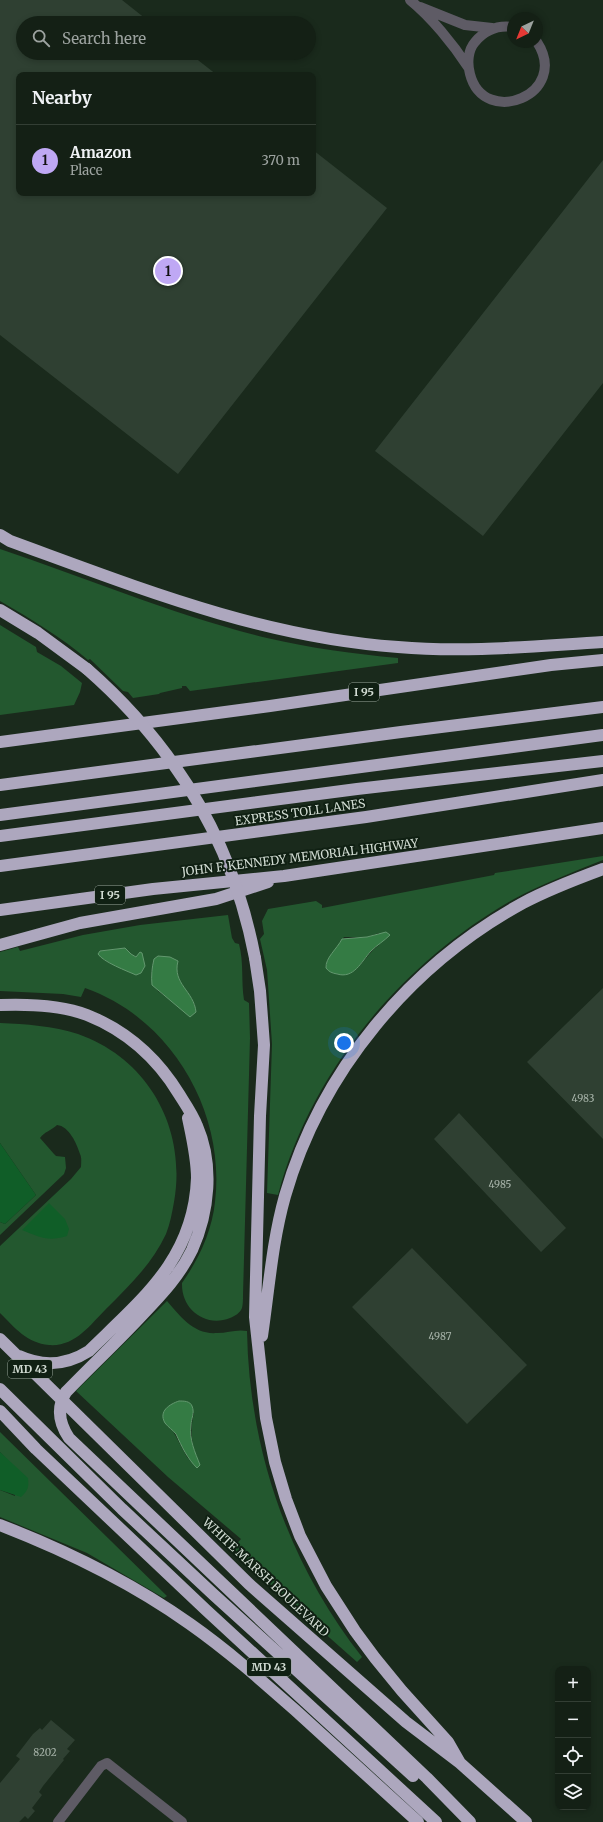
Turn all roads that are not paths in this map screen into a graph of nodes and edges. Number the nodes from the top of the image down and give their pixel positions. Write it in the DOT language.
graph roads {
  1 [pos="413,2"];
  2 [pos="507,26"];
  3 [pos="492,28"];
  4 [pos="540,48"];
  5 [pos="468,67"];
  6 [pos="4,538"];
  7 [pos="0,610"];
  8 [pos="603,642"];
  9 [pos="603,660"];
  10 [pos="603,707"];
  11 [pos="603,735"];
  12 [pos="0,742"];
  13 [pos="603,761"];
  14 [pos="603,780"];
  15 [pos="0,785"];
  16 [pos="0,815"];
  17 [pos="603,828"];
  18 [pos="0,836"];
  19 [pos="0,866"];
  20 [pos="603,869"];
  21 [pos="284,876"];
  22 [pos="0,910"];
  23 [pos="0,945"];
  24 [pos="0,1005"];
  25 [pos="176,1089"];
  26 [pos="0,1339"];
  27 [pos="259,1353"];
  28 [pos="15,1354"];
  29 [pos="0,1389"];
  30 [pos="61,1400"];
  31 [pos="0,1411"];
  32 [pos="0,1525"];
  33 [pos="460,1763"];
  34 [pos="58,1822"];
  35 [pos="182,1822"];
  36 [pos="418,1822"];
  37 [pos="436,1822"];
  38 [pos="466,1822"];
  39 [pos="470,1822"];
  40 [pos="526,1822"];
  1 -- 3 [label="street"];
  1 -- 5 [label="street"];
  2 -- 3 [label="street"];
  3 -- 5 [label="street"];
  4 -- 5 [label="street"];
  6 -- 8 [label="highway"];
  7 -- 27 [label="highway, bridge"];
  9 -- 12 [label="highway, I 95"];
  10 -- 15 [label="highway"];
  11 -- 16 [label="highway"];
  13 -- 18 [label="highway"];
  14 -- 19 [label="highway, EXPRESS TOLL LANES"];
  17 -- 21 [label="highway, JOHN F. KENNEDY MEMORIAL HIGHWAY / I 95"];
  20 -- 27 [label="highway"];
  21 -- 22 [label="highway, JOHN F. KENNEDY MEMORIAL HIGHWAY / I 95"];
  21 -- 23 [label="highway"];
  24 -- 25 [label="highway"];
  25 -- 28 [label="highway"];
  25 -- 30 [label="highway"];
  26 -- 28 [label="highway, WHITE MARSH BOULEVARD / MD 43"];
  27 -- 33 [label="highway"];
  28 -- 30 [label="highway, WHITE MARSH BOULEVARD / MD 43"];
  29 -- 38 [label="highway"];
  30 -- 33 [label="highway, WHITE MARSH BOULEVARD / MD 43"];
  30 -- 39 [label="highway"];
  31 -- 37 [label="highway, MD 43"];
  32 -- 36 [label="highway"];
  33 -- 40 [label="highway, WHITE MARSH BOULEVARD / MD 43"];
  34 -- 35 [label="street"];
}
